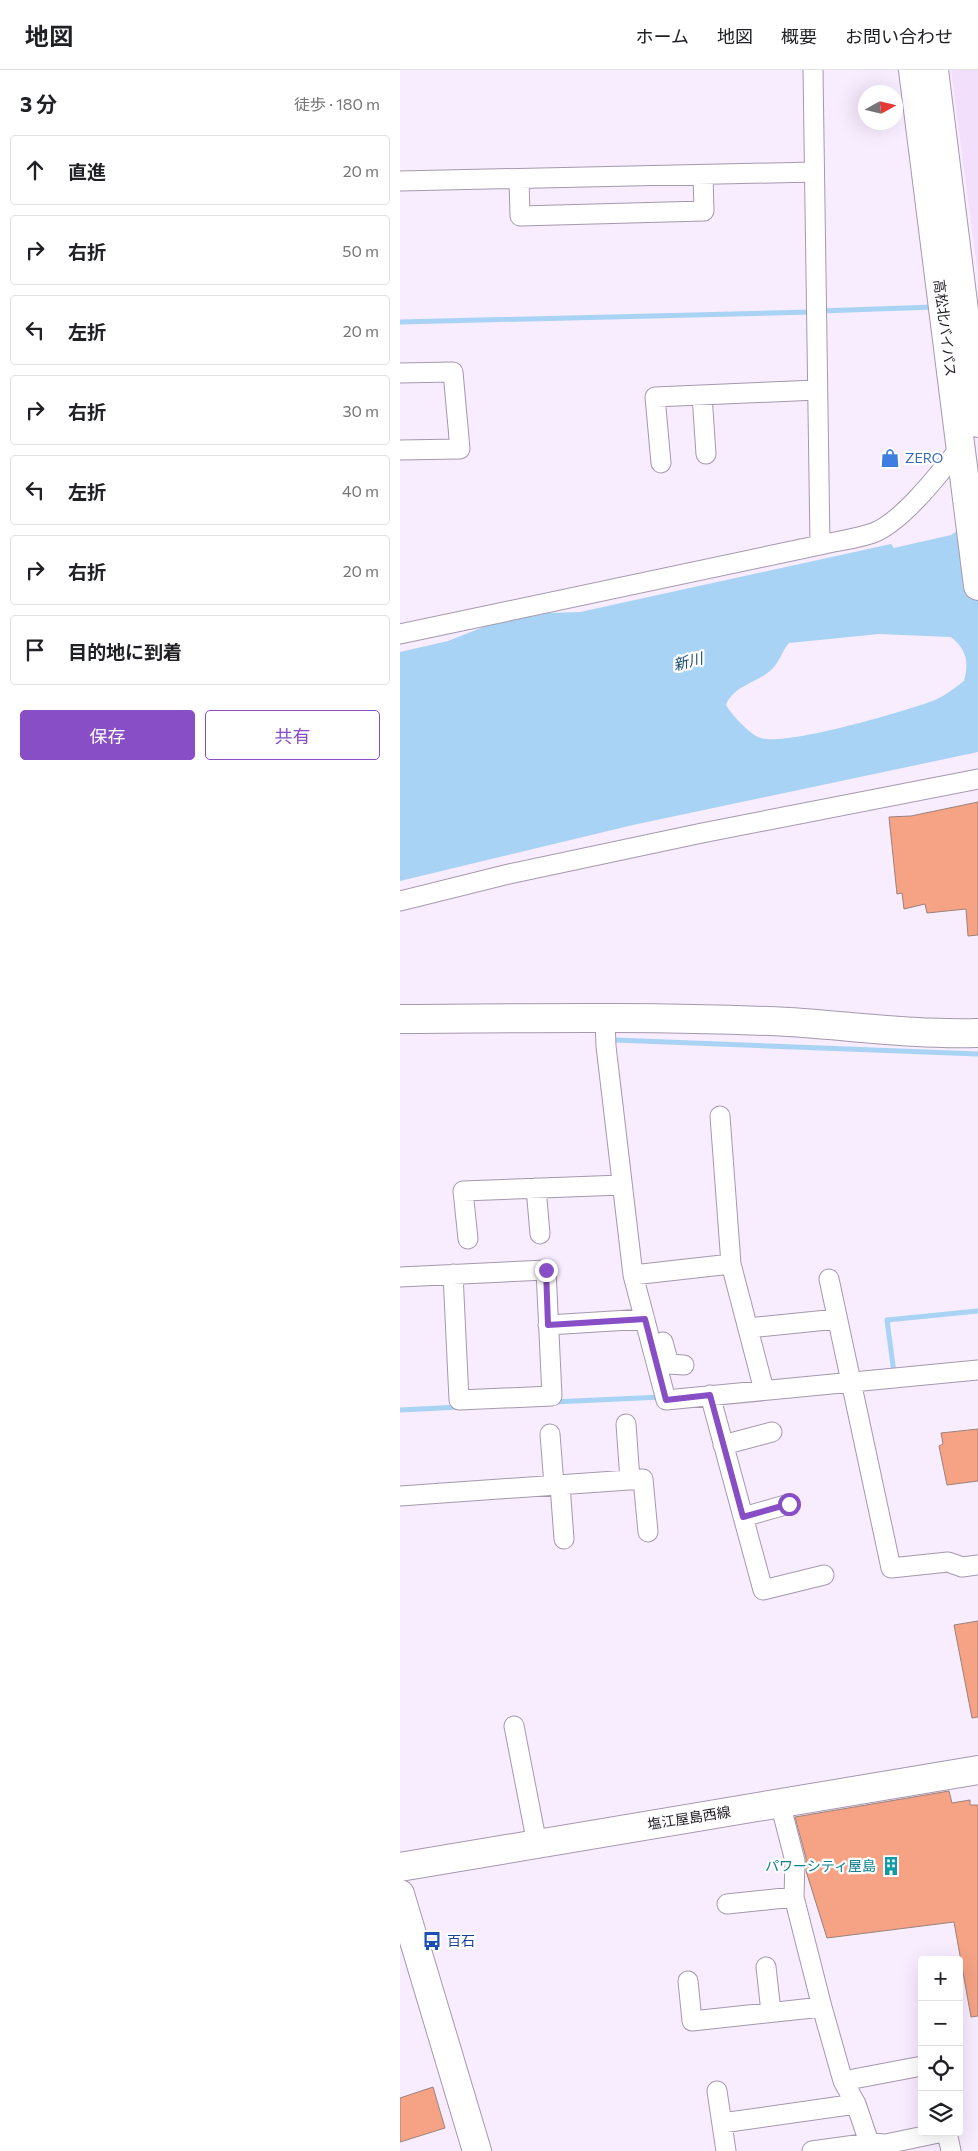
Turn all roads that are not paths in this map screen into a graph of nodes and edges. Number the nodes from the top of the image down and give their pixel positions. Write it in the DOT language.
graph roads {
  1 [pos="813,70"];
  2 [pos="913,70"];
  3 [pos="934,70"];
  4 [pos="814,172"];
  5 [pos="703,175"];
  6 [pos="519,179"];
  7 [pos="400,181"];
  8 [pos="400,373"];
  9 [pos="818,390"];
  10 [pos="702,395"];
  11 [pos="978,424"];
  12 [pos="400,450"];
  13 [pos="706,454"];
  14 [pos="961,454"];
  15 [pos="662,463"];
  16 [pos="820,545"];
  17 [pos="978,586"];
  18 [pos="400,634"];
  19 [pos="978,779"];
  20 [pos="400,901"];
  21 [pos="400,1019"];
  22 [pos="605,1019"];
  23 [pos="978,1033"];
  24 [pos="720,1116"];
  25 [pos="622,1185"];
  26 [pos="536,1188"];
  27 [pos="540,1234"];
  28 [pos="468,1239"];
  29 [pos="731,1264"];
  30 [pos="640,1269"];
  31 [pos="453,1274"];
  32 [pos="400,1277"];
  33 [pos="829,1279"];
  34 [pos="645,1319"];
  35 [pos="837,1319"];
  36 [pos="548,1325"];
  37 [pos="748,1328"];
  38 [pos="684,1365"];
  39 [pos="978,1370"];
  40 [pos="850,1382"];
  41 [pos="764,1390"];
  42 [pos="710,1395"];
  43 [pos="626,1424"];
  44 [pos="772,1432"];
  45 [pos="550,1434"];
  46 [pos="724,1445"];
  47 [pos="630,1480"];
  48 [pos="557,1485"];
  49 [pos="400,1496"];
  50 [pos="789,1504"];
  51 [pos="743,1517"];
  52 [pos="648,1532"];
  53 [pos="564,1538"];
  54 [pos="978,1565"];
  55 [pos="824,1575"];
  56 [pos="514,1726"];
  57 [pos="978,1770"];
  58 [pos="780,1803"];
  59 [pos="537,1844"];
  60 [pos="400,1867"];
  61 [pos="400,1894"];
  62 [pos="794,1897"];
  63 [pos="727,1904"];
  64 [pos="766,1967"];
  65 [pos="688,1982"];
  66 [pos="822,2006"];
  67 [pos="771,2012"];
  68 [pos="918,2067"];
  69 [pos="843,2081"];
  70 [pos="717,2091"];
  71 [pos="856,2104"];
  72 [pos="722,2123"];
  73 [pos="924,2136"];
  74 [pos="948,2136"];
  75 [pos="871,2147"];
  76 [pos="477,2151"];
  77 [pos="726,2151"];
  78 [pos="816,2151"];
  79 [pos="951,2151"];
  1 -- 4 [label="street"];
  2 -- 14 [label="main road, 高松北バイパス"];
  3 -- 11 [label="main road, 高松北バイパス"];
  4 -- 5 [label="street"];
  4 -- 9 [label="street"];
  5 -- 6 [label="street"];
  5 -- 6 [label="street"];
  6 -- 7 [label="street"];
  8 -- 12 [label="street"];
  9 -- 10 [label="street"];
  9 -- 16 [label="street"];
  10 -- 13 [label="street"];
  10 -- 15 [label="street"];
  11 -- 14 [label="street"];
  14 -- 16 [label="street"];
  14 -- 17 [label="main road, 高松北バイパス"];
  16 -- 18 [label="street"];
  19 -- 20 [label="street"];
  21 -- 22 [label="main road"];
  22 -- 23 [label="main road"];
  22 -- 25 [label="street"];
  24 -- 29 [label="street"];
  25 -- 26 [label="street"];
  25 -- 30 [label="street"];
  26 -- 27 [label="street"];
  26 -- 28 [label="street"];
  29 -- 30 [label="street"];
  29 -- 37 [label="street"];
  30 -- 34 [label="street"];
  30 -- 38 [label="street"];
  31 -- 32 [label="street"];
  31 -- 36 [label="street"];
  31 -- 36 [label="street"];
  33 -- 35 [label="street"];
  34 -- 36 [label="street"];
  34 -- 42 [label="street"];
  35 -- 37 [label="street"];
  35 -- 40 [label="street"];
  37 -- 41 [label="street"];
  39 -- 40 [label="street"];
  40 -- 41 [label="street"];
  40 -- 54 [label="street"];
  41 -- 42 [label="street"];
  42 -- 46 [label="street"];
  43 -- 47 [label="street"];
  44 -- 46 [label="street"];
  45 -- 48 [label="street"];
  46 -- 51 [label="street"];
  47 -- 48 [label="street"];
  47 -- 52 [label="street"];
  48 -- 49 [label="street"];
  48 -- 53 [label="street"];
  50 -- 51 [label="street"];
  51 -- 55 [label="street"];
  56 -- 59 [label="street"];
  57 -- 58 [label="main road, 塩江屋島西線"];
  58 -- 59 [label="main road, 塩江屋島西線"];
  58 -- 62 [label="street"];
  59 -- 60 [label="main road, 塩江屋島西線"];
  61 -- 76 [label="main road"];
  62 -- 63 [label="street"];
  62 -- 66 [label="street"];
  64 -- 67 [label="street"];
  65 -- 67 [label="street"];
  66 -- 67 [label="street"];
  66 -- 69 [label="street"];
  68 -- 69 [label="street"];
  69 -- 71 [label="street"];
  70 -- 72 [label="street"];
  71 -- 72 [label="street"];
  71 -- 75 [label="street"];
  72 -- 77 [label="street"];
  73 -- 75 [label="street"];
  74 -- 79 [label="street"];
  75 -- 78 [label="street"];
}
